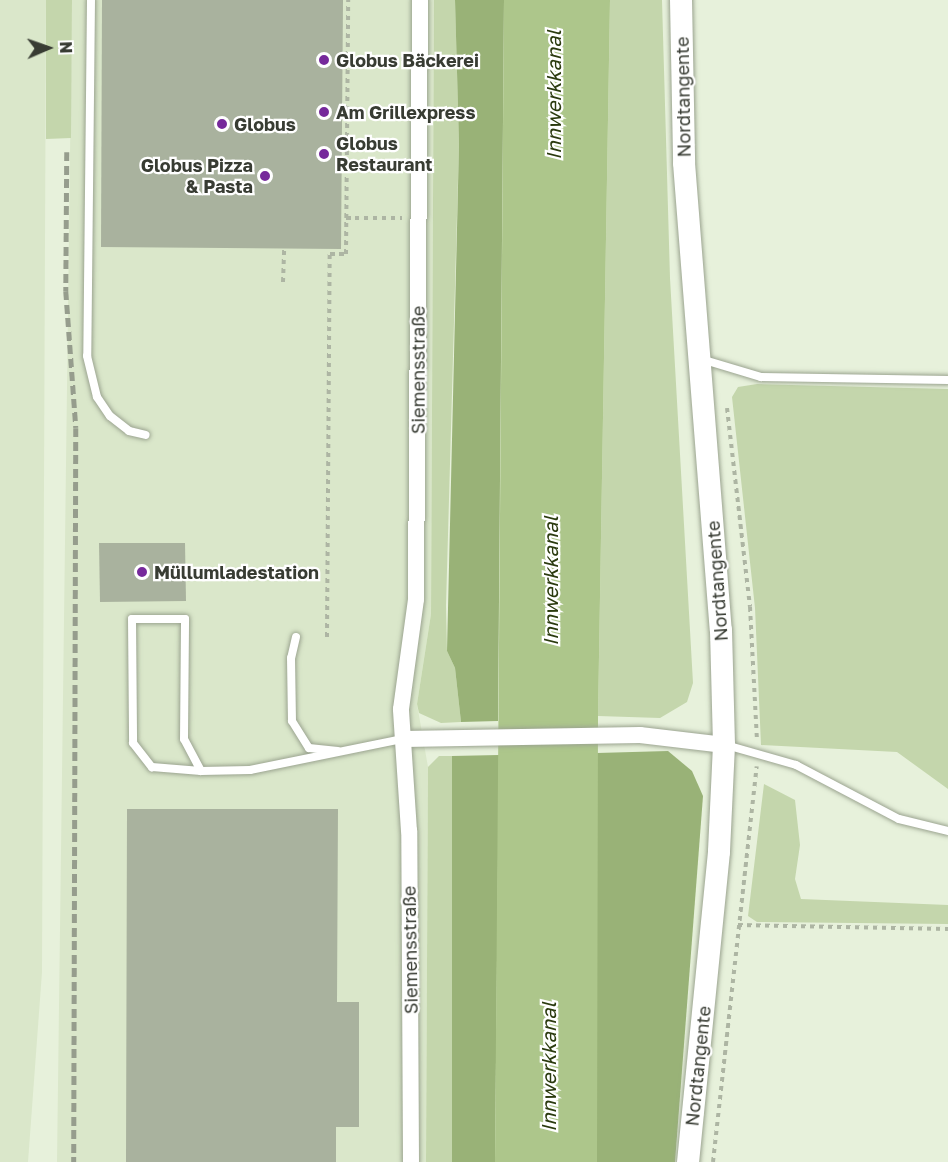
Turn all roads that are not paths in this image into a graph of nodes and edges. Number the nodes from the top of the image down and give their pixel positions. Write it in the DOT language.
graph roads {
  1 [pos="91,0"];
  2 [pos="420,0"];
  3 [pos="681,0"];
  4 [pos="697,359"];
  5 [pos="948,380"];
  6 [pos="146,435"];
  7 [pos="297,637"];
  8 [pos="404,739"];
  9 [pos="724,745"];
  10 [pos="348,752"];
  11 [pos="201,771"];
  12 [pos="948,831"];
  13 [pos="411,1162"];
  14 [pos="688,1162"];
  1 -- 6 [label="lane"];
  2 -- 8 [label="street, Siemensstraße"];
  3 -- 4 [label="main road, Nordtangente"];
  4 -- 5 [label="lane"];
  4 -- 9 [label="main road, Nordtangente"];
  7 -- 10 [label="lane"];
  8 -- 9 [label="street"];
  8 -- 10 [label="lane"];
  8 -- 13 [label="street, Siemensstraße"];
  9 -- 12 [label="lane"];
  9 -- 14 [label="main road, Nordtangente"];
  10 -- 11 [label="lane"];
  11 -- 11 [label="lane"];
}
